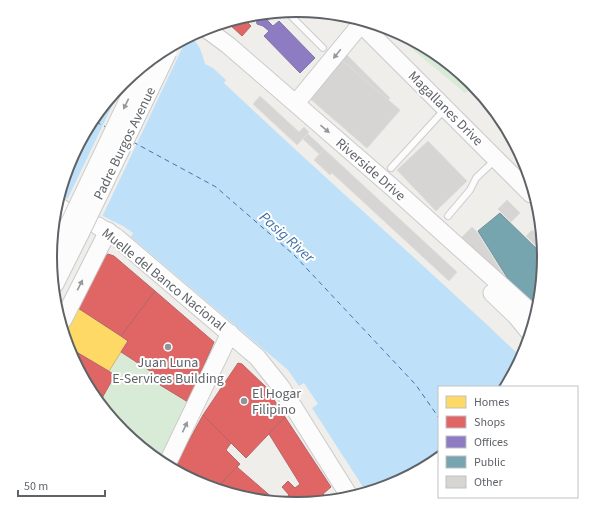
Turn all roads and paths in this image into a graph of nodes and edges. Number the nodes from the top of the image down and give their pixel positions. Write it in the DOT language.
graph roads {
  1 [pos="292,17"];
  2 [pos="359,25"];
  3 [pos="365,27"];
  4 [pos="212,33"];
  5 [pos="323,48"];
  6 [pos="166,56"];
  7 [pos="139,77"];
  8 [pos="296,103"];
  9 [pos="446,108"];
  10 [pos="358,158"];
  11 [pos="497,159"];
  12 [pos="391,168"];
  13 [pos="527,190"];
  14 [pos="448,216"];
  15 [pos="74,231"];
  16 [pos="57,252"];
  17 [pos="58,275"];
  18 [pos="530,312"];
  19 [pos="64,315"];
  20 [pos="526,328"];
  21 [pos="230,334"];
  22 [pos="169,460"];
  23 [pos="346,492"];
  1 -- 5 [label="lane"];
  2 -- 8 [label="street, one-way"];
  3 -- 9 [label="street, Magallanes Drive"];
  4 -- 8 [label="street, Riverside Drive"];
  6 -- 15 [label="street, Padre Burgos Avenue, bridge"];
  7 -- 15 [label="street, Padre Burgos Avenue, one-way, bridge"];
  8 -- 10 [label="street, Riverside Drive, one-way"];
  9 -- 11 [label="street, Magallanes Drive"];
  9 -- 12 [label="lane"];
  10 -- 18 [label="street, Riverside Drive"];
  10 -- 20 [label="street"];
  11 -- 13 [label="street, Magallanes Drive"];
  11 -- 14 [label="lane"];
  15 -- 16 [label="street"];
  15 -- 17 [label="street"];
  19 -- 21 [label="street, Muelle del Banco Nacional, one-way"];
  22 -- 21 [label="street, one-way"];
  21 -- 23 [label="street, Muelle del Banco Nacional"];
}
